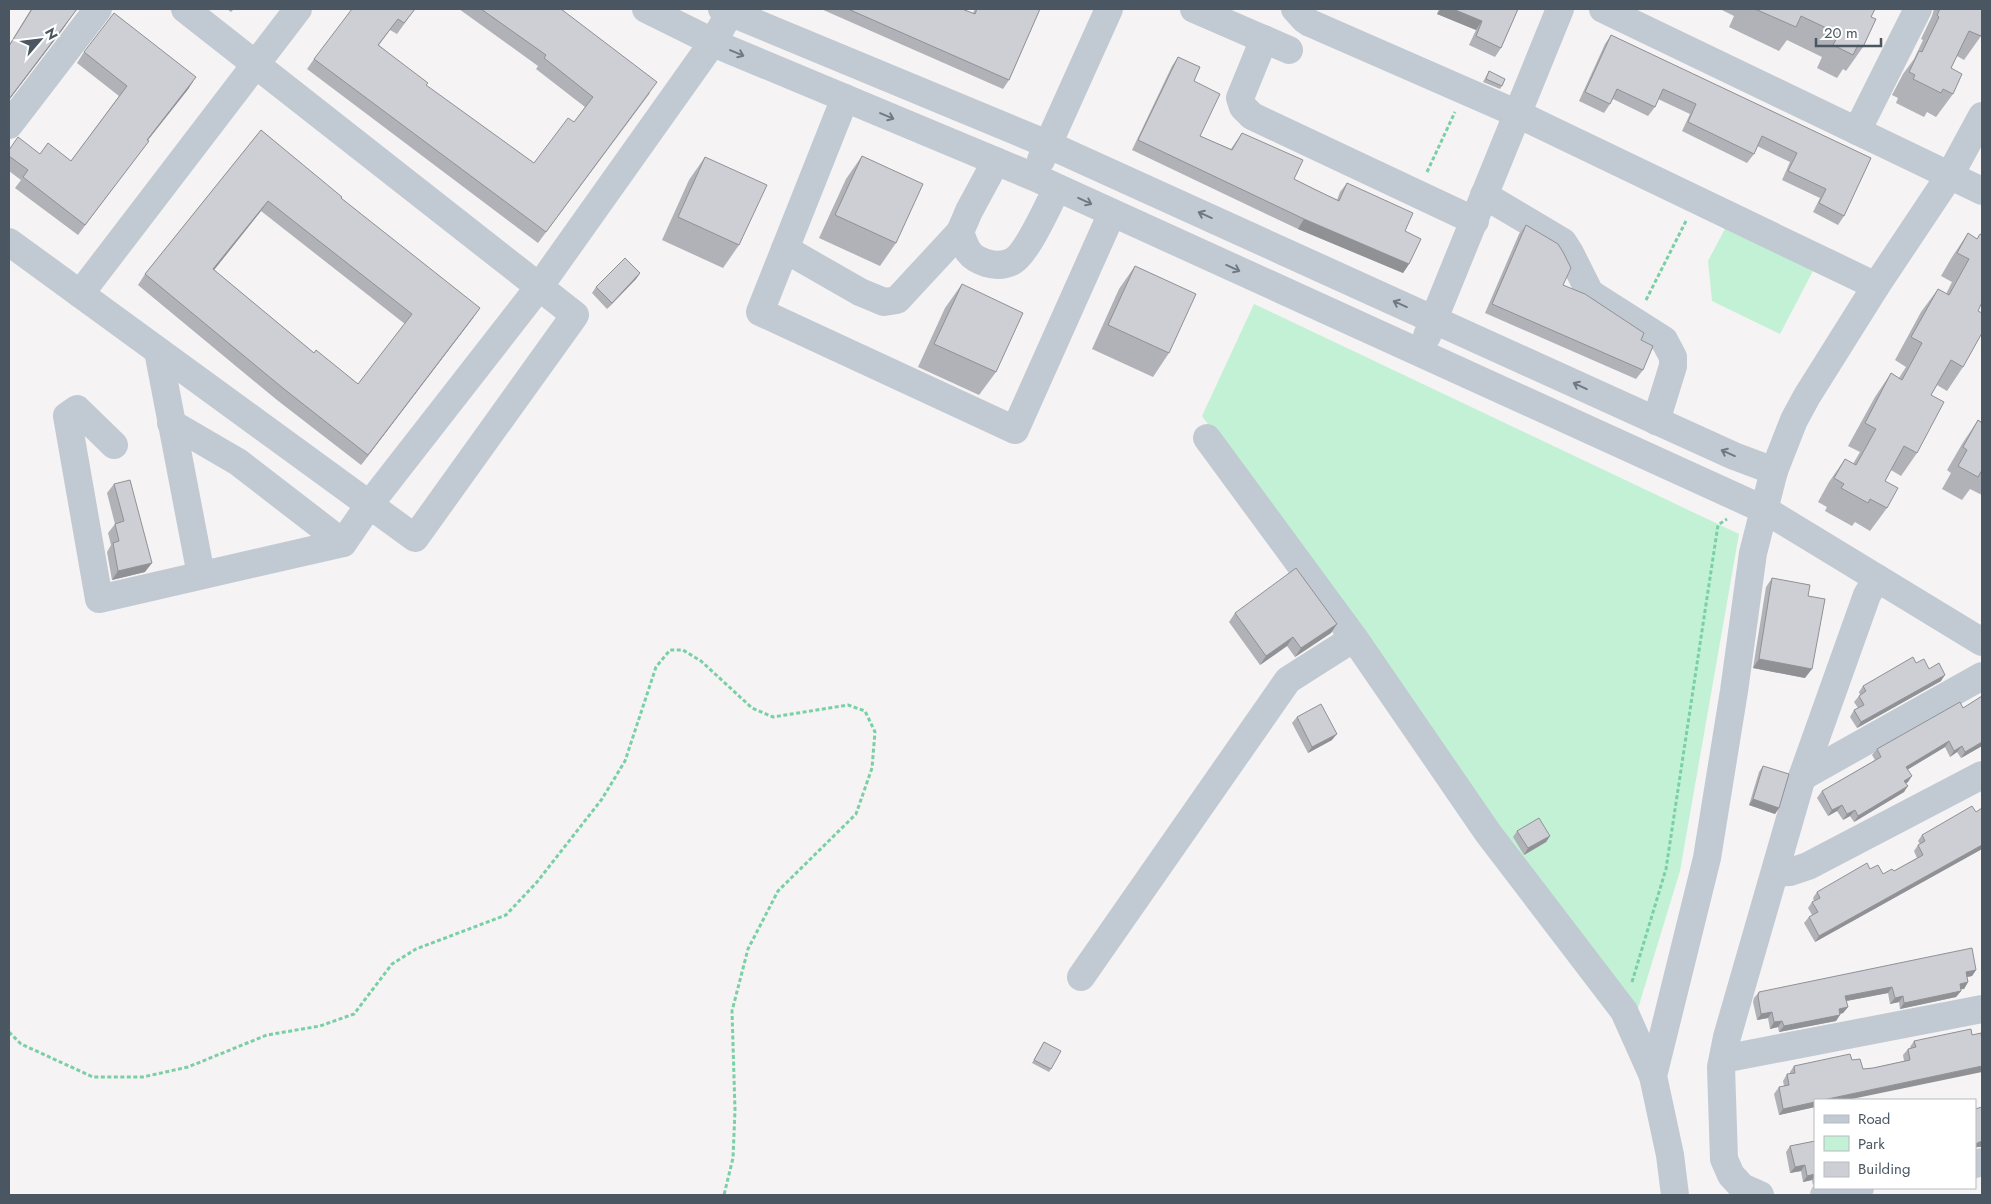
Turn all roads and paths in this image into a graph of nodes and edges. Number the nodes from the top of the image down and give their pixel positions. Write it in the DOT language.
graph roads {
  1 [pos="98,9"];
  2 [pos="185,9"];
  3 [pos="298,9"];
  4 [pos="646,9"];
  5 [pos="1109,9"];
  6 [pos="1194,9"];
  7 [pos="1295,9"];
  8 [pos="1560,9"];
  9 [pos="1603,9"];
  10 [pos="1918,9"];
  11 [pos="728,10"];
  12 [pos="1264,39"];
  13 [pos="713,42"];
  14 [pos="1289,50"];
  15 [pos="256,65"];
  16 [pos="845,98"];
  17 [pos="1456,111"];
  18 [pos="1518,114"];
  19 [pos="1982,116"];
  20 [pos="9,125"];
  21 [pos="1857,131"];
  22 [pos="1048,144"];
  23 [pos="996,161"];
  24 [pos="1431,164"];
  25 [pos="1950,175"];
  26 [pos="1046,183"];
  27 [pos="1982,191"];
  28 [pos="1484,195"];
  29 [pos="1696,200"];
  30 [pos="1112,213"];
  31 [pos="1475,221"];
  32 [pos="960,232"];
  33 [pos="9,242"];
  34 [pos="785,249"];
  35 [pos="539,286"];
  36 [pos="1876,286"];
  37 [pos="80,294"];
  38 [pos="1434,320"];
  39 [pos="1636,321"];
  40 [pos="158,351"];
  41 [pos="1419,353"];
  42 [pos="1656,421"];
  43 [pos="171,423"];
  44 [pos="1207,438"];
  45 [pos="114,445"];
  46 [pos="1774,470"];
  47 [pos="369,505"];
  48 [pos="1758,507"];
  49 [pos="343,543"];
  50 [pos="201,575"];
  51 [pos="1877,578"];
  52 [pos="1354,638"];
  53 [pos="1982,642"];
  54 [pos="1982,676"];
  55 [pos="1982,775"];
  56 [pos="1802,777"];
  57 [pos="1775,873"];
  58 [pos="1082,977"];
  59 [pos="1982,1010"];
  60 [pos="1624,1011"];
  61 [pos="9,1032"];
  62 [pos="1723,1059"];
  63 [pos="1654,1076"];
  64 [pos="1855,1189"];
  65 [pos="724,1195"];
  66 [pos="1675,1195"];
  67 [pos="1760,1195"];
  68 [pos="1824,1195"];
  1 -- 20 [label="street"];
  2 -- 15 [label="street"];
  3 -- 15 [label="street"];
  4 -- 13 [label="street"];
  5 -- 22 [label="street"];
  6 -- 12 [label="street"];
  7 -- 18 [label="street"];
  8 -- 18 [label="street"];
  9 -- 21 [label="street"];
  10 -- 21 [label="street"];
  11 -- 13 [label="street"];
  11 -- 22 [label="street"];
  12 -- 14 [label="street"];
  12 -- 31 [label="street"];
  13 -- 16 [label="street, one-way"];
  13 -- 35 [label="street"];
  15 -- 35 [label="street"];
  15 -- 37 [label="street"];
  16 -- 23 [label="street, one-way"];
  16 -- 34 [label="street"];
  17 -- 24 [label="path"];
  18 -- 28 [label="street"];
  18 -- 29 [label="street"];
  19 -- 25 [label="street"];
  21 -- 25 [label="street"];
  22 -- 26 [label="street"];
  38 -- 22 [label="street, one-way"];
  23 -- 26 [label="street"];
  23 -- 32 [label="street"];
  25 -- 27 [label="street"];
  25 -- 36 [label="street"];
  26 -- 30 [label="street, one-way"];
  26 -- 32 [label="street"];
  28 -- 31 [label="street"];
  28 -- 39 [label="street"];
  29 -- 36 [label="street"];
  29 -- 39 [label="path"];
  30 -- 34 [label="street"];
  30 -- 41 [label="street, one-way"];
  31 -- 38 [label="street"];
  32 -- 34 [label="street"];
  33 -- 37 [label="street"];
  35 -- 47 [label="street"];
  35 -- 47 [label="street"];
  36 -- 46 [label="street"];
  37 -- 40 [label="street"];
  38 -- 41 [label="street"];
  42 -- 38 [label="street, one-way"];
  39 -- 42 [label="street"];
  40 -- 43 [label="street"];
  40 -- 47 [label="street"];
  41 -- 48 [label="street"];
  46 -- 42 [label="street, one-way"];
  43 -- 49 [label="street"];
  43 -- 50 [label="street"];
  44 -- 52 [label="street"];
  45 -- 50 [label="street"];
  46 -- 48 [label="street"];
  47 -- 49 [label="street"];
  48 -- 51 [label="street"];
  48 -- 60 [label="path"];
  48 -- 63 [label="street"];
  49 -- 50 [label="street"];
  51 -- 53 [label="street"];
  51 -- 56 [label="street"];
  52 -- 58 [label="street"];
  52 -- 60 [label="street"];
  54 -- 56 [label="street"];
  55 -- 57 [label="street"];
  56 -- 57 [label="street"];
  57 -- 62 [label="street"];
  59 -- 62 [label="street"];
  60 -- 63 [label="street"];
  61 -- 65 [label="path"];
  62 -- 67 [label="street"];
  63 -- 66 [label="street"];
  64 -- 68 [label="street"];
}
